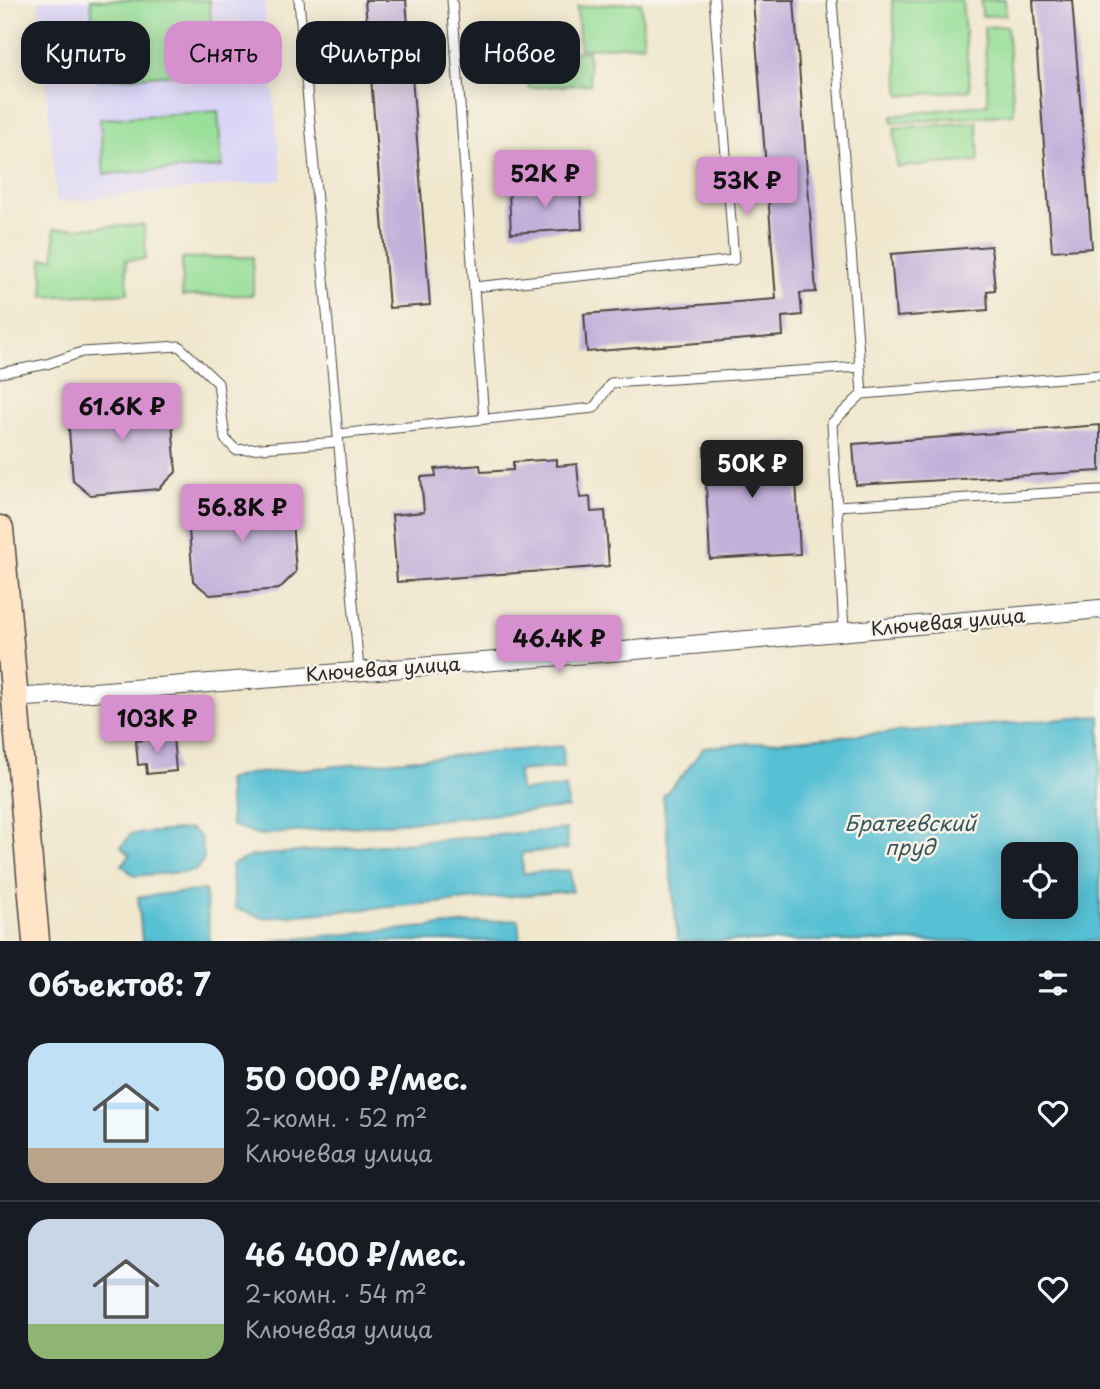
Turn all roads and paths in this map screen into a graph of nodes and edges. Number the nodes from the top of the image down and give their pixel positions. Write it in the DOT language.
graph roads {
  1 [pos="299,0"];
  2 [pos="452,0"];
  3 [pos="714,0"];
  4 [pos="832,0"];
  5 [pos="474,287"];
  6 [pos="860,367"];
  7 [pos="0,373"];
  8 [pos="1100,375"];
  9 [pos="862,394"];
  10 [pos="484,419"];
  11 [pos="338,438"];
  12 [pos="1100,490"];
  13 [pos="837,506"];
  14 [pos="0,529"];
  15 [pos="1100,609"];
  16 [pos="844,630"];
  17 [pos="359,670"];
  18 [pos="7,699"];
  19 [pos="36,941"];
  1 -- 11 [label="lane"];
  2 -- 5 [label="lane"];
  3 -- 5 [label="lane"];
  4 -- 6 [label="lane"];
  5 -- 10 [label="lane"];
  6 -- 9 [label="lane"];
  6 -- 10 [label="lane"];
  7 -- 11 [label="lane"];
  8 -- 9 [label="lane"];
  9 -- 13 [label="lane"];
  10 -- 11 [label="lane"];
  11 -- 17 [label="lane"];
  12 -- 13 [label="lane"];
  13 -- 16 [label="lane"];
  14 -- 18 [label="street"];
  15 -- 16 [label="street, Ключевая улица"];
  16 -- 17 [label="street, Ключевая улица"];
  17 -- 18 [label="street, Ключевая улица"];
  18 -- 19 [label="street"];
}
